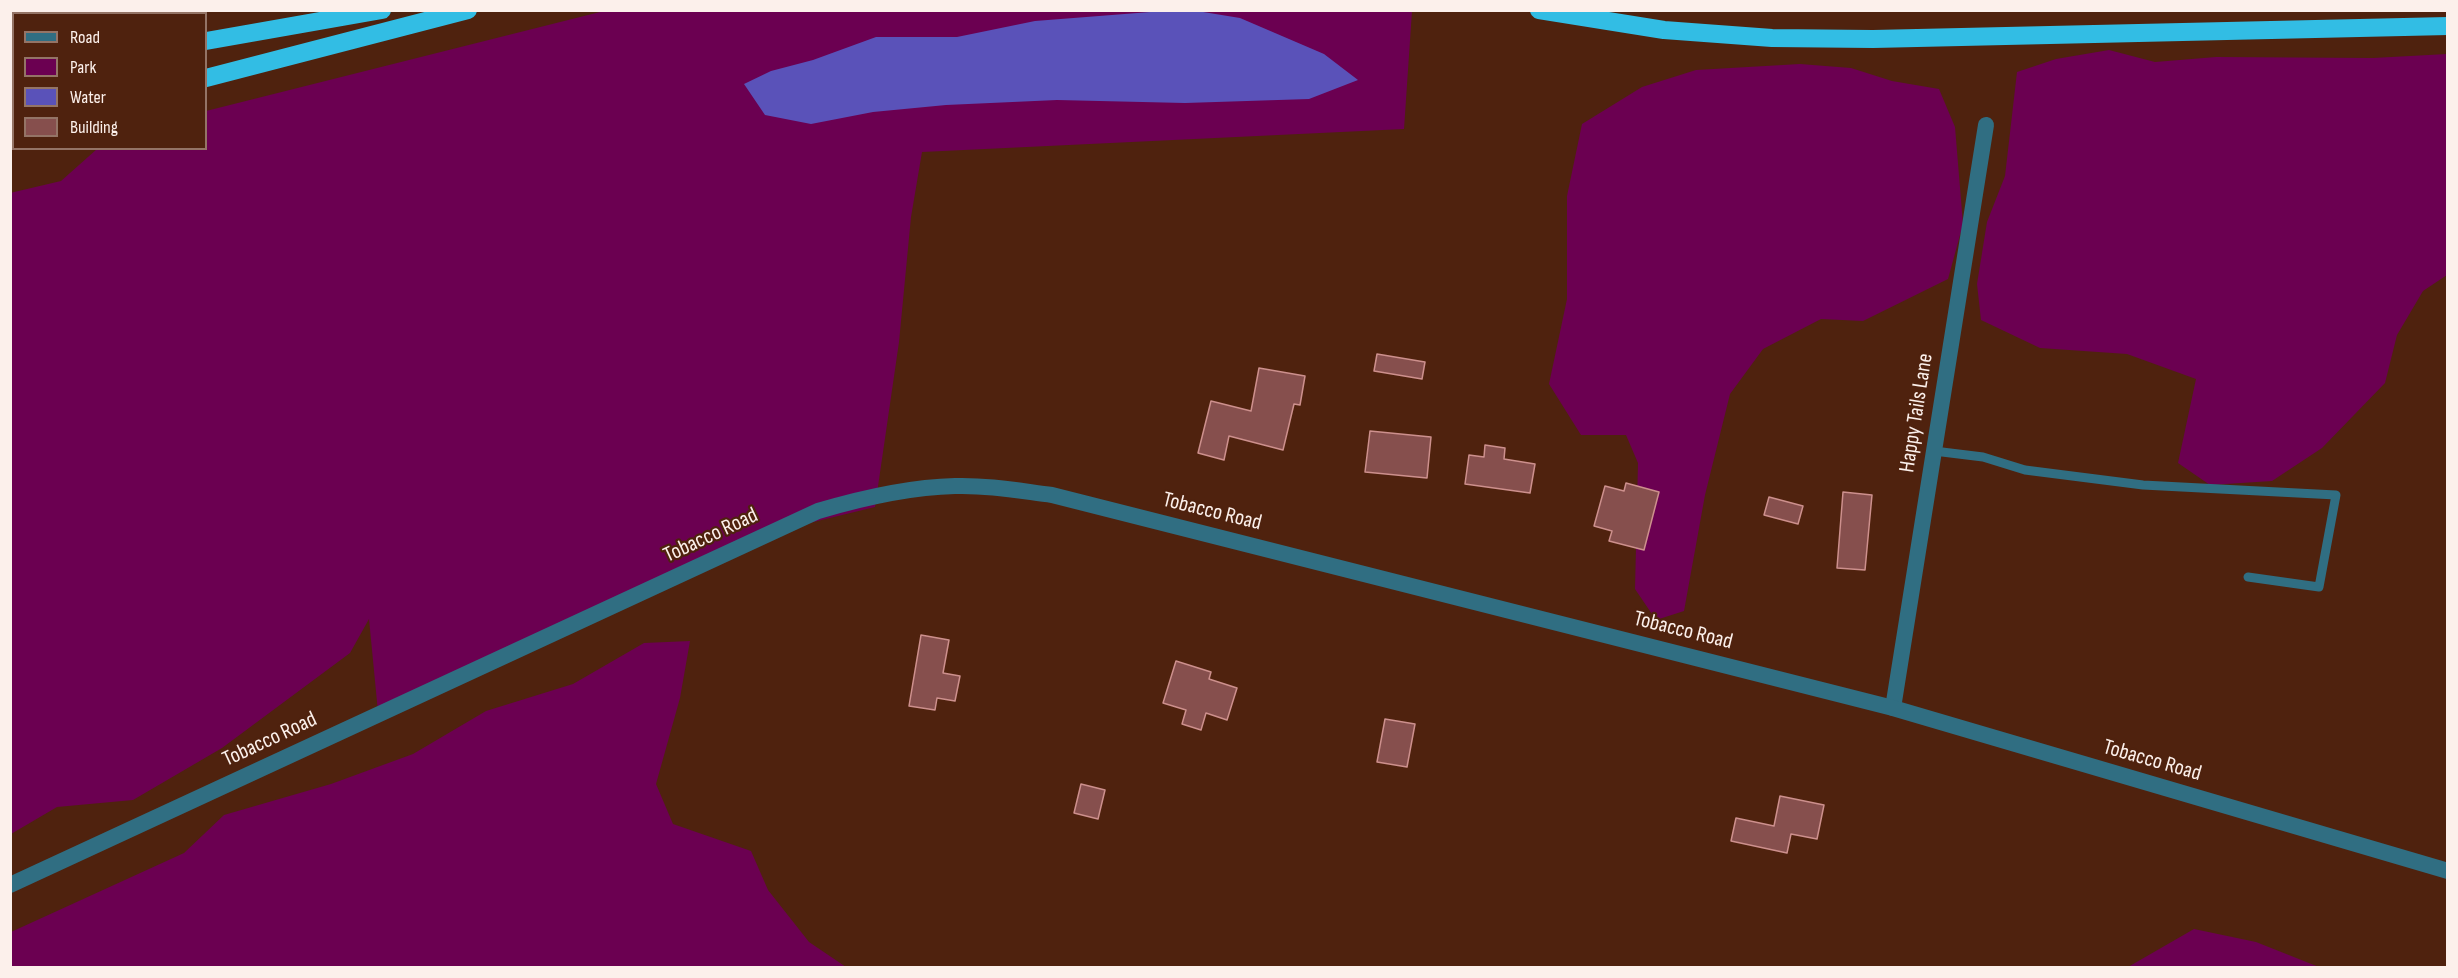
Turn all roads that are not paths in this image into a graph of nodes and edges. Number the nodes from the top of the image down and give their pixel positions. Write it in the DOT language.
graph roads {
  1 [pos="382,10"];
  2 [pos="468,10"];
  3 [pos="1539,10"];
  4 [pos="2448,26"];
  5 [pos="207,41"];
  6 [pos="207,78"];
  7 [pos="1986,125"];
  8 [pos="1934,451"];
  9 [pos="2248,577"];
  10 [pos="1893,708"];
  11 [pos="2448,871"];
  12 [pos="10,885"];
  1 -- 5 [label="highway"];
  2 -- 6 [label="highway"];
  3 -- 4 [label="highway"];
  7 -- 8 [label="street, Happy Tails Lane"];
  8 -- 9 [label="lane"];
  8 -- 10 [label="street, Happy Tails Lane"];
  10 -- 11 [label="street, Tobacco Road"];
  10 -- 12 [label="street, Tobacco Road"];
}
